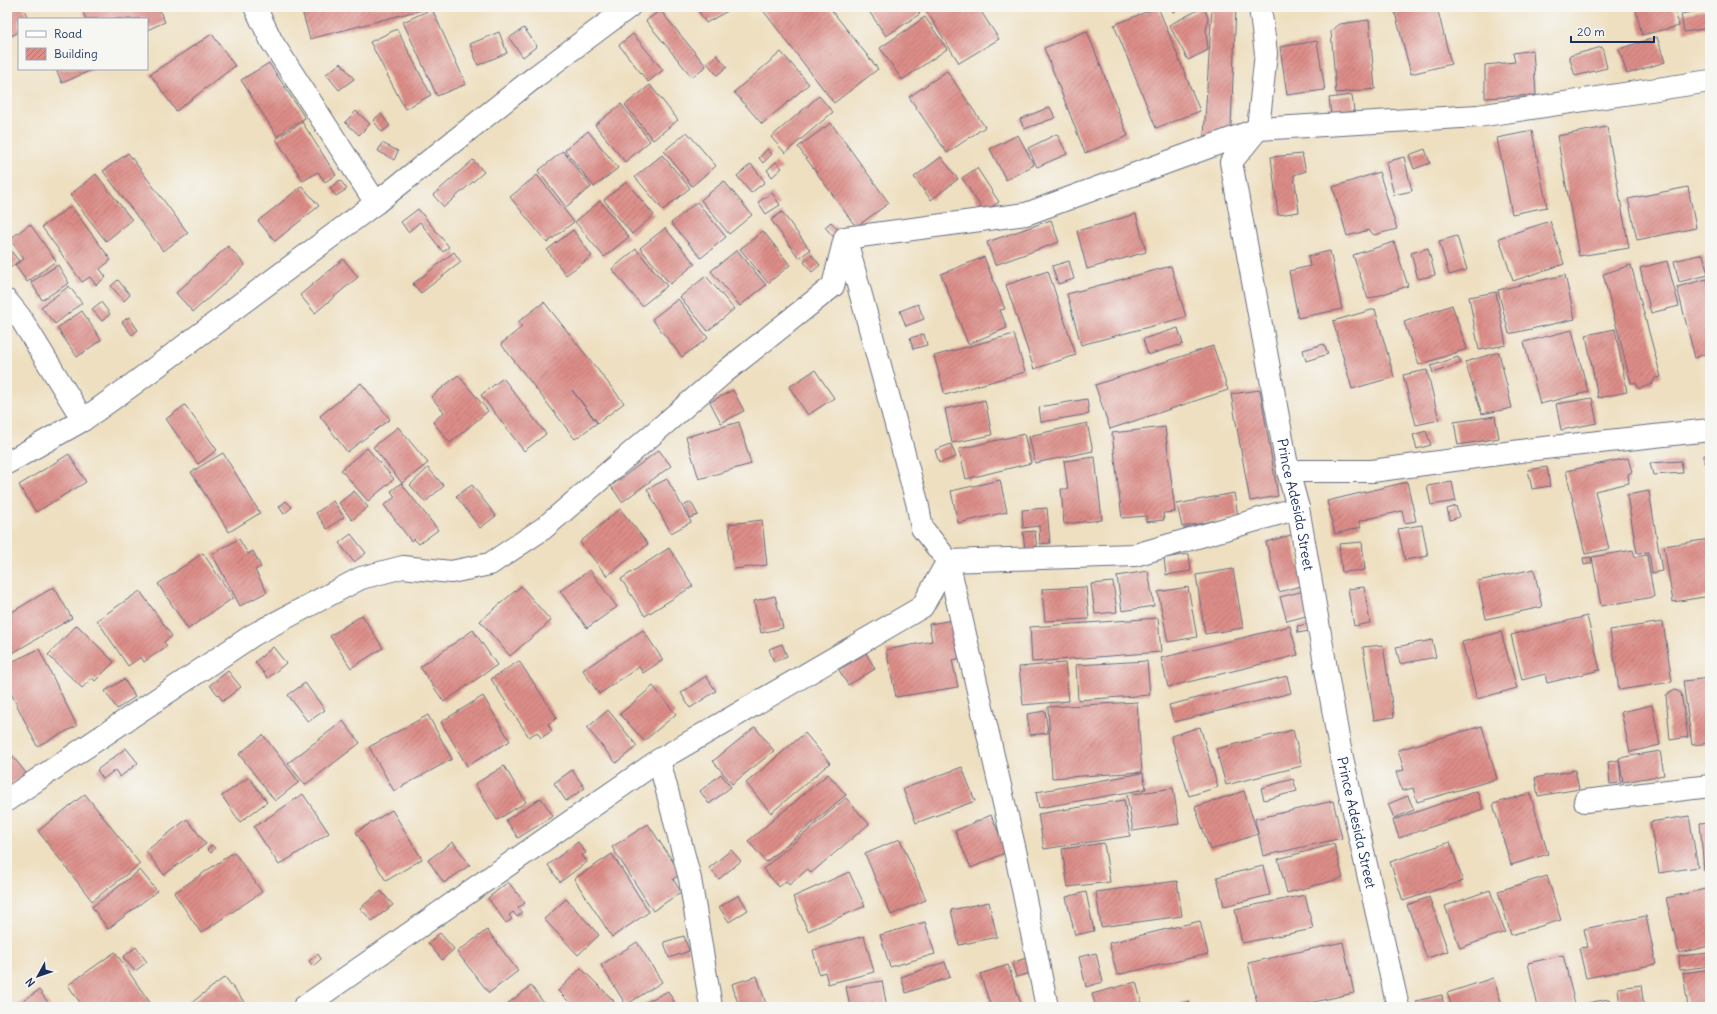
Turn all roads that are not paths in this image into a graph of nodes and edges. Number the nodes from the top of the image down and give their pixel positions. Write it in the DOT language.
graph roads {
  1 [pos="255,7"];
  2 [pos="629,7"];
  3 [pos="1260,7"];
  4 [pos="1710,81"];
  5 [pos="1258,129"];
  6 [pos="376,202"];
  7 [pos="845,238"];
  8 [pos="7,301"];
  9 [pos="83,420"];
  10 [pos="1710,430"];
  11 [pos="7,463"];
  12 [pos="1288,471"];
  13 [pos="1298,508"];
  14 [pos="948,561"];
  15 [pos="659,760"];
  16 [pos="1710,786"];
  17 [pos="7,800"];
  18 [pos="1585,801"];
  19 [pos="304,1007"];
  20 [pos="711,1007"];
  21 [pos="1046,1007"];
  22 [pos="1398,1007"];
  1 -- 6 [label="street"];
  2 -- 6 [label="street"];
  3 -- 5 [label="street"];
  4 -- 5 [label="street"];
  5 -- 7 [label="street"];
  5 -- 12 [label="street, Prince Adesida Street"];
  6 -- 9 [label="street"];
  7 -- 14 [label="street"];
  7 -- 17 [label="street"];
  8 -- 9 [label="street"];
  9 -- 11 [label="street"];
  10 -- 12 [label="street"];
  12 -- 13 [label="street, Prince Adesida Street"];
  13 -- 14 [label="street"];
  13 -- 22 [label="street, Prince Adesida Street"];
  14 -- 15 [label="street"];
  14 -- 21 [label="street"];
  15 -- 19 [label="street"];
  15 -- 20 [label="street"];
  16 -- 18 [label="street"];
}
